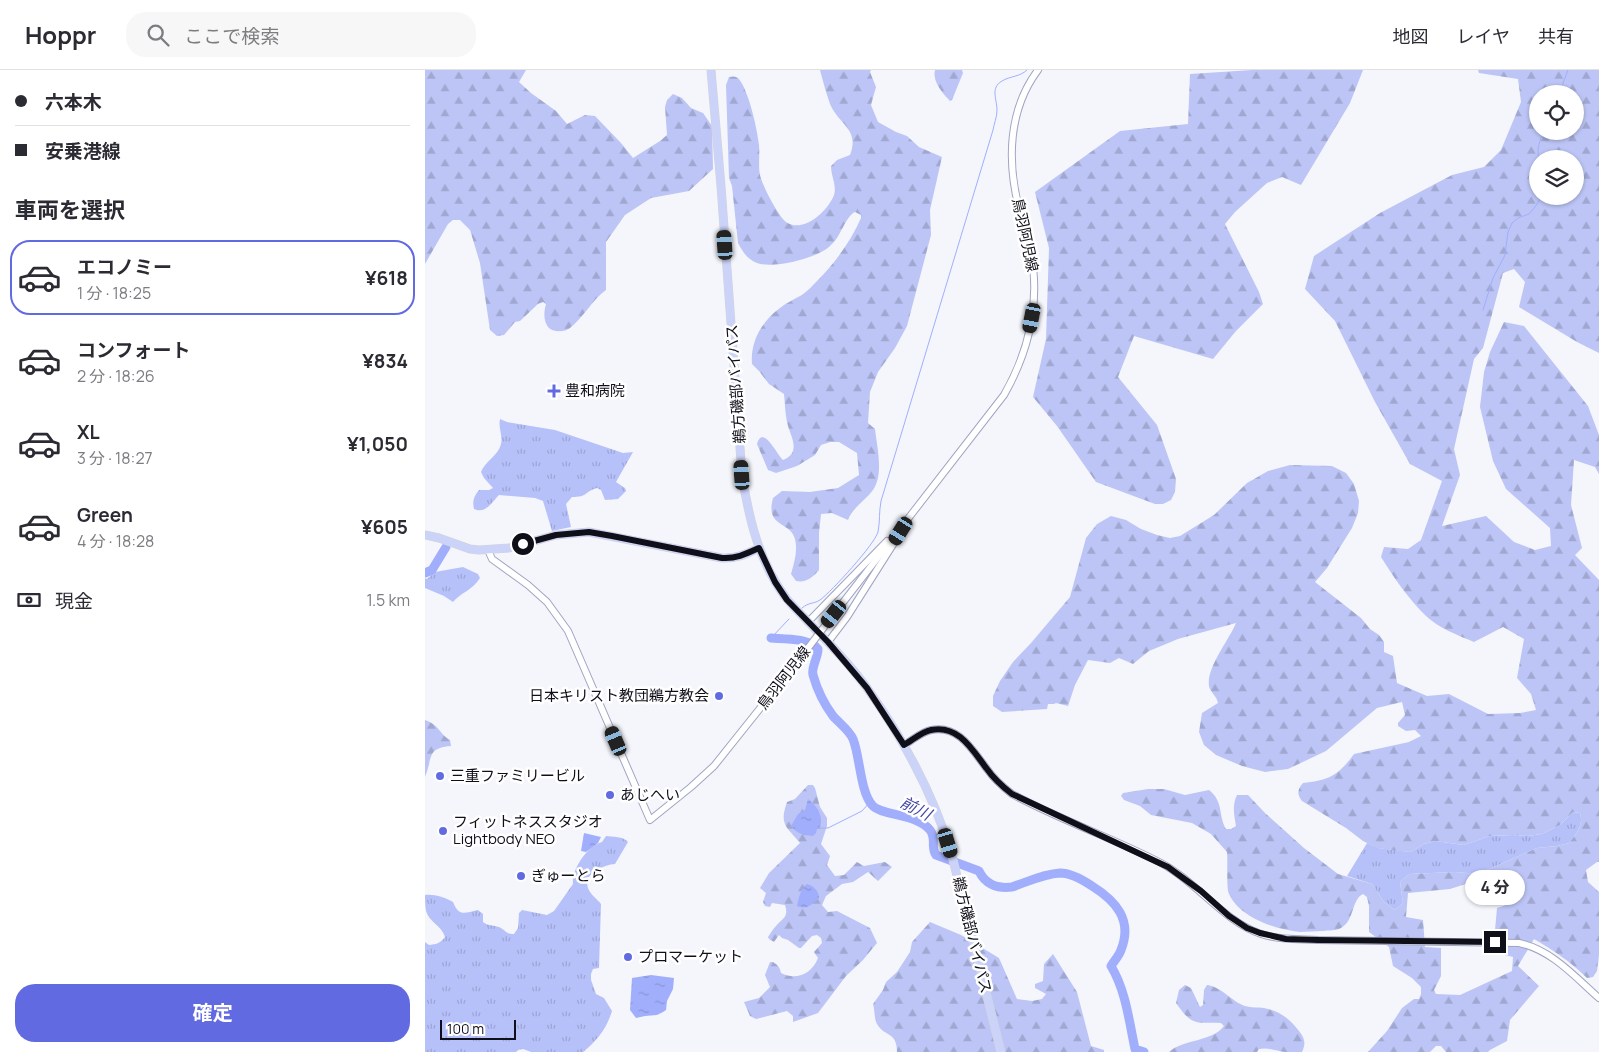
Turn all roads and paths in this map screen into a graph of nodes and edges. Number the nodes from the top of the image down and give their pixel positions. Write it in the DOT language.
graph roads {
  1 [pos="711,70"];
  2 [pos="1038,70"];
  3 [pos="910,517"];
  4 [pos="425,535"];
  5 [pos="759,548"];
  6 [pos="488,550"];
  7 [pos="809,622"];
  8 [pos="828,642"];
  9 [pos="904,745"];
  10 [pos="1599,998"];
  11 [pos="1001,1052"];
  1 -- 5 [label="highway, 鵜方磯部バイパス"];
  2 -- 3 [label="main road, 鳥羽阿児線"];
  3 -- 6 [label="main road, 鳥羽阿児線, bridge"];
  3 -- 7 [label="main road"];
  3 -- 8 [label="main road"];
  4 -- 6 [label="highway"];
  5 -- 6 [label="highway"];
  5 -- 7 [label="highway, 鵜方磯部バイパス"];
  7 -- 8 [label="highway, 鵜方磯部バイパス"];
  8 -- 9 [label="highway, 鵜方磯部バイパス"];
  9 -- 10 [label="main road"];
  9 -- 11 [label="highway, 鵜方磯部バイパス"];
}
